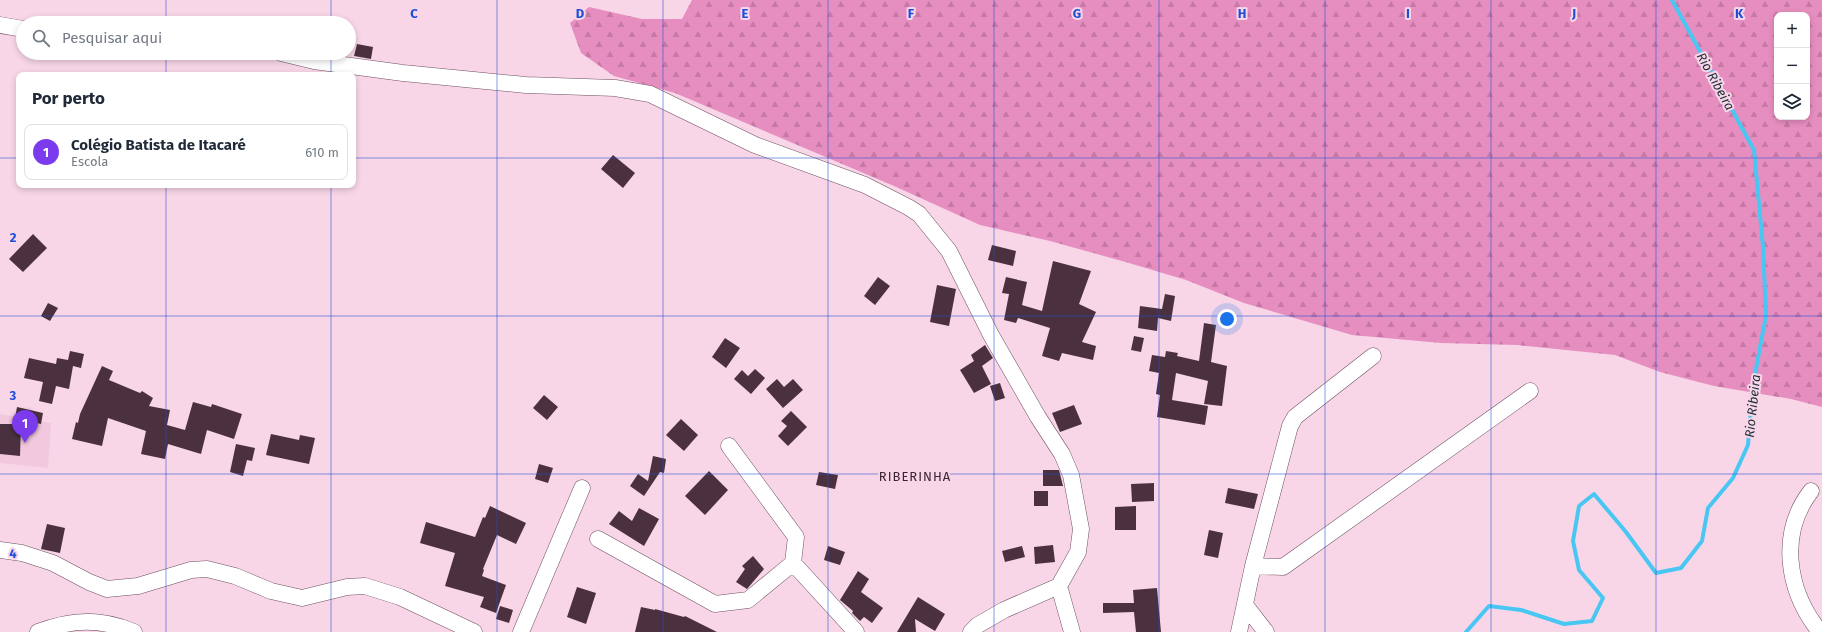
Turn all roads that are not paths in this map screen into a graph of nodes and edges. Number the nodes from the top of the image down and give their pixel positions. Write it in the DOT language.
graph roads {
  1 [pos="0,26"];
  2 [pos="16,28"];
  3 [pos="310,60"];
  4 [pos="1373,356"];
  5 [pos="1530,391"];
  6 [pos="729,446"];
  7 [pos="582,488"];
  8 [pos="1811,491"];
  9 [pos="598,539"];
  10 [pos="0,550"];
  11 [pos="793,564"];
  12 [pos="1253,566"];
  13 [pos="1059,586"];
  14 [pos="1245,605"];
  15 [pos="38,632"];
  16 [pos="134,632"];
  17 [pos="474,632"];
  18 [pos="521,632"];
  19 [pos="856,632"];
  20 [pos="971,632"];
  21 [pos="1072,632"];
  22 [pos="1239,632"];
  23 [pos="1266,632"];
  24 [pos="1820,632"];
  1 -- 2 [label="street"];
  3 -- 13 [label="street"];
  4 -- 12 [label="street"];
  5 -- 12 [label="street"];
  6 -- 11 [label="street"];
  7 -- 18 [label="street"];
  8 -- 24 [label="street"];
  9 -- 11 [label="street"];
  10 -- 17 [label="street"];
  11 -- 19 [label="street"];
  12 -- 14 [label="street"];
  13 -- 20 [label="street"];
  13 -- 21 [label="street"];
  14 -- 22 [label="street"];
  14 -- 23 [label="street"];
  15 -- 16 [label="street"];
}
